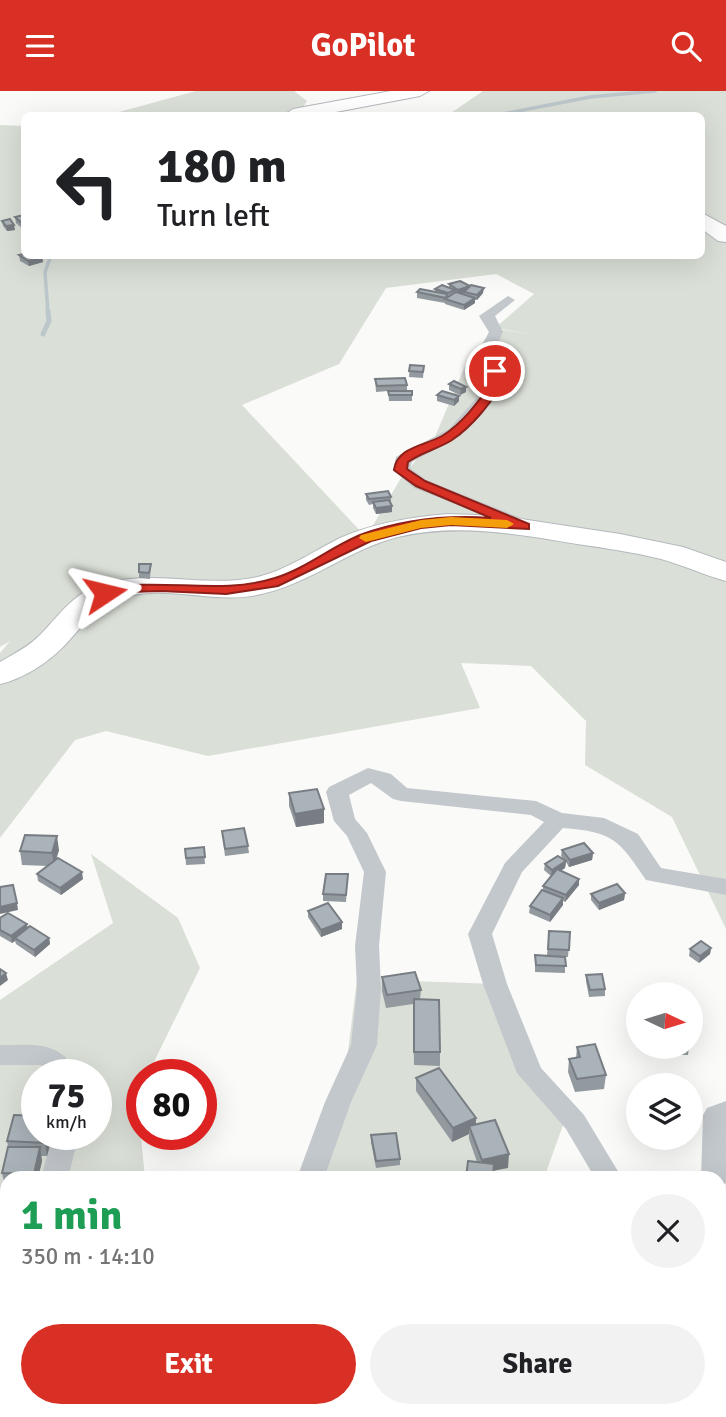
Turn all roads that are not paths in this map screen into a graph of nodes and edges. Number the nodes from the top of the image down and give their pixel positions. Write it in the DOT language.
graph roads {
  1 [pos="420,91"];
  2 [pos="309,112"];
  3 [pos="705,221"];
  4 [pos="726,236"];
  5 [pos="508,300"];
  6 [pos="524,526"];
  7 [pos="726,572"];
  8 [pos="0,675"];
  9 [pos="558,820"];
  10 [pos="726,887"];
  11 [pos="0,1055"];
  12 [pos="51,1059"];
  13 [pos="726,1111"];
  14 [pos="62,1150"];
  15 [pos="56,1171"];
  16 [pos="313,1171"];
  17 [pos="605,1171"];
  18 [pos="715,1171"];
  1 -- 2 [label="highway"];
  3 -- 4 [label="highway"];
  5 -- 6 [label="street"];
  6 -- 7 [label="highway"];
  6 -- 8 [label="highway"];
  9 -- 10 [label="street"];
  9 -- 16 [label="street"];
  9 -- 17 [label="street"];
  11 -- 12 [label="street"];
  13 -- 18 [label="street"];
  14 -- 15 [label="street"];
}
